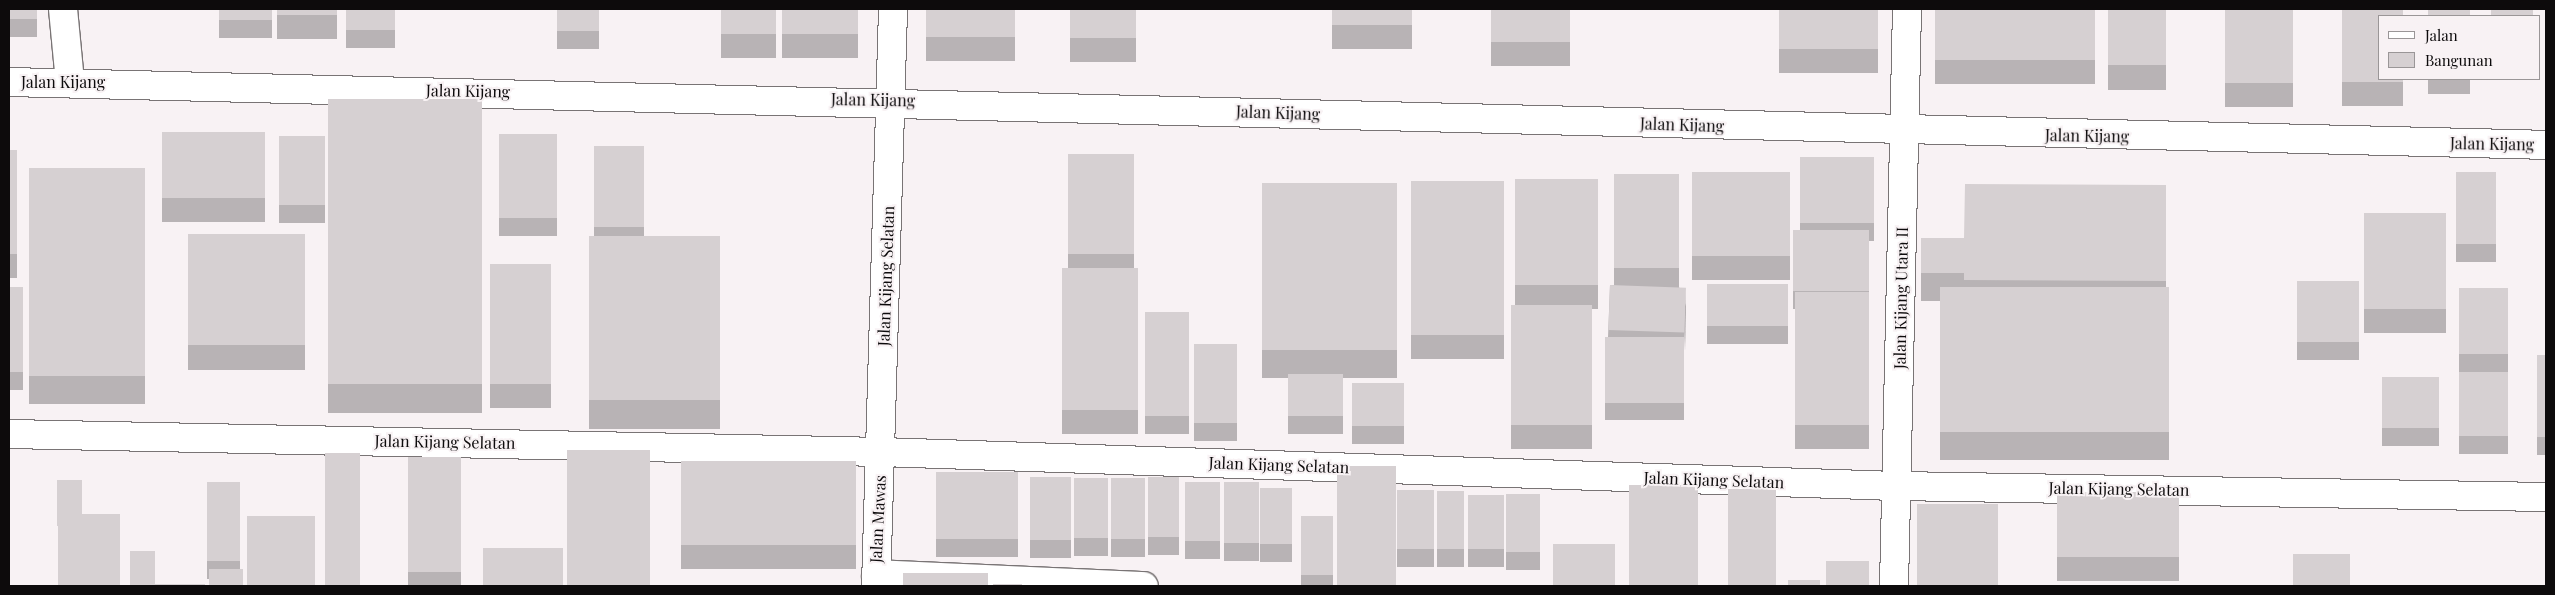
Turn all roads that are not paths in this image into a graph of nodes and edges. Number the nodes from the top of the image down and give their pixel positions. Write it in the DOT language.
graph roads {
  1 [pos="63,9"];
  2 [pos="893,9"];
  3 [pos="1907,9"];
  4 [pos="9,82"];
  5 [pos="70,82"];
  6 [pos="891,101"];
  7 [pos="1904,132"];
  8 [pos="2546,145"];
  9 [pos="9,434"];
  10 [pos="881,452"];
  11 [pos="1896,486"];
  12 [pos="2546,497"];
  13 [pos="876,580"];
  14 [pos="1144,586"];
  15 [pos="1894,586"];
  1 -- 5 [label="street"];
  2 -- 6 [label="street, Jalan Kijang Selatan"];
  3 -- 7 [label="street, Jalan Kijang Utara II"];
  4 -- 5 [label="street, Jalan Kijang"];
  5 -- 6 [label="street, Jalan Kijang"];
  6 -- 7 [label="street, Jalan Kijang"];
  6 -- 10 [label="street, Jalan Kijang Selatan"];
  7 -- 8 [label="street, Jalan Kijang"];
  7 -- 11 [label="street, Jalan Kijang Utara II"];
  9 -- 10 [label="street, Jalan Kijang Selatan"];
  10 -- 11 [label="street, Jalan Kijang Selatan"];
  10 -- 13 [label="street, Jalan Mawas"];
  11 -- 12 [label="street, Jalan Kijang Selatan"];
  11 -- 15 [label="street, Jalan Kijang Utara II"];
  13 -- 14 [label="street"];
}
